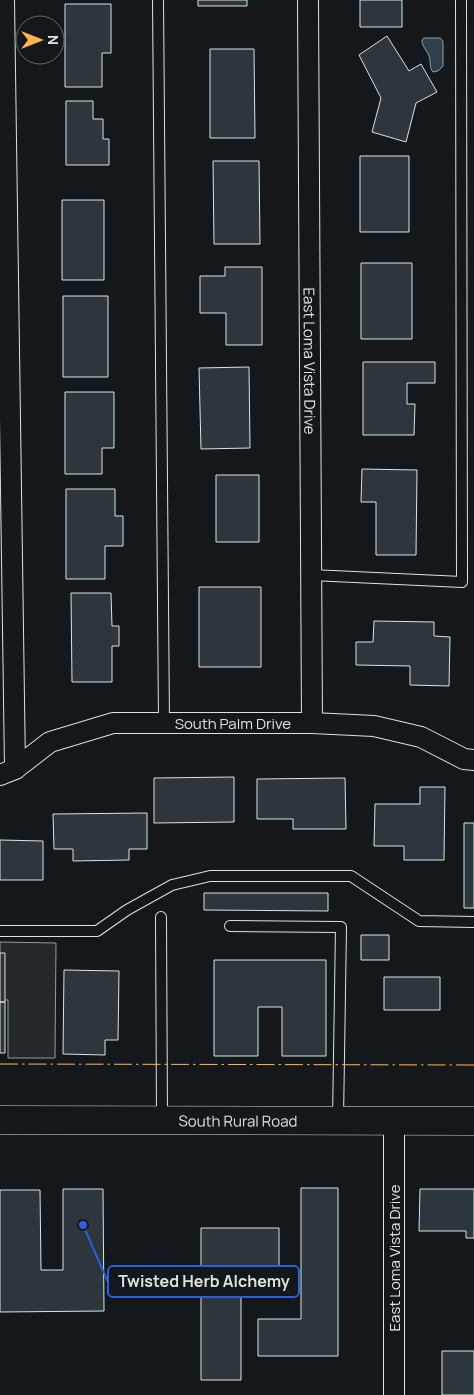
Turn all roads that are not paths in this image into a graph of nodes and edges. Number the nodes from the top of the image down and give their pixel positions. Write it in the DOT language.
graph roads {
  1 [pos="4,0"];
  2 [pos="158,0"];
  3 [pos="308,0"];
  4 [pos="461,0"];
  5 [pos="311,575"];
  6 [pos="164,723"];
  7 [pos="312,723"];
  8 [pos="474,760"];
  9 [pos="7,772"];
  10 [pos="161,917"];
  11 [pos="474,922"];
  12 [pos="230,926"];
  13 [pos="0,931"];
  14 [pos="0,1120"];
  15 [pos="162,1120"];
  16 [pos="338,1121"];
  17 [pos="394,1121"];
  18 [pos="474,1121"];
  19 [pos="394,1395"];
  1 -- 9 [label="street"];
  2 -- 6 [label="lane"];
  3 -- 5 [label="street, East Loma Vista Drive"];
  4 -- 5 [label="lane"];
  5 -- 7 [label="street, East Loma Vista Drive"];
  6 -- 7 [label="street, South Palm Drive"];
  6 -- 9 [label="street, South Palm Drive"];
  7 -- 8 [label="street, South Palm Drive"];
  10 -- 15 [label="lane"];
  11 -- 13 [label="lane"];
  12 -- 16 [label="lane"];
  14 -- 15 [label="main road, South Rural Road"];
  15 -- 16 [label="main road, South Rural Road"];
  16 -- 17 [label="main road, South Rural Road"];
  17 -- 18 [label="main road, South Rural Road"];
  17 -- 19 [label="street, East Loma Vista Drive"];
}
